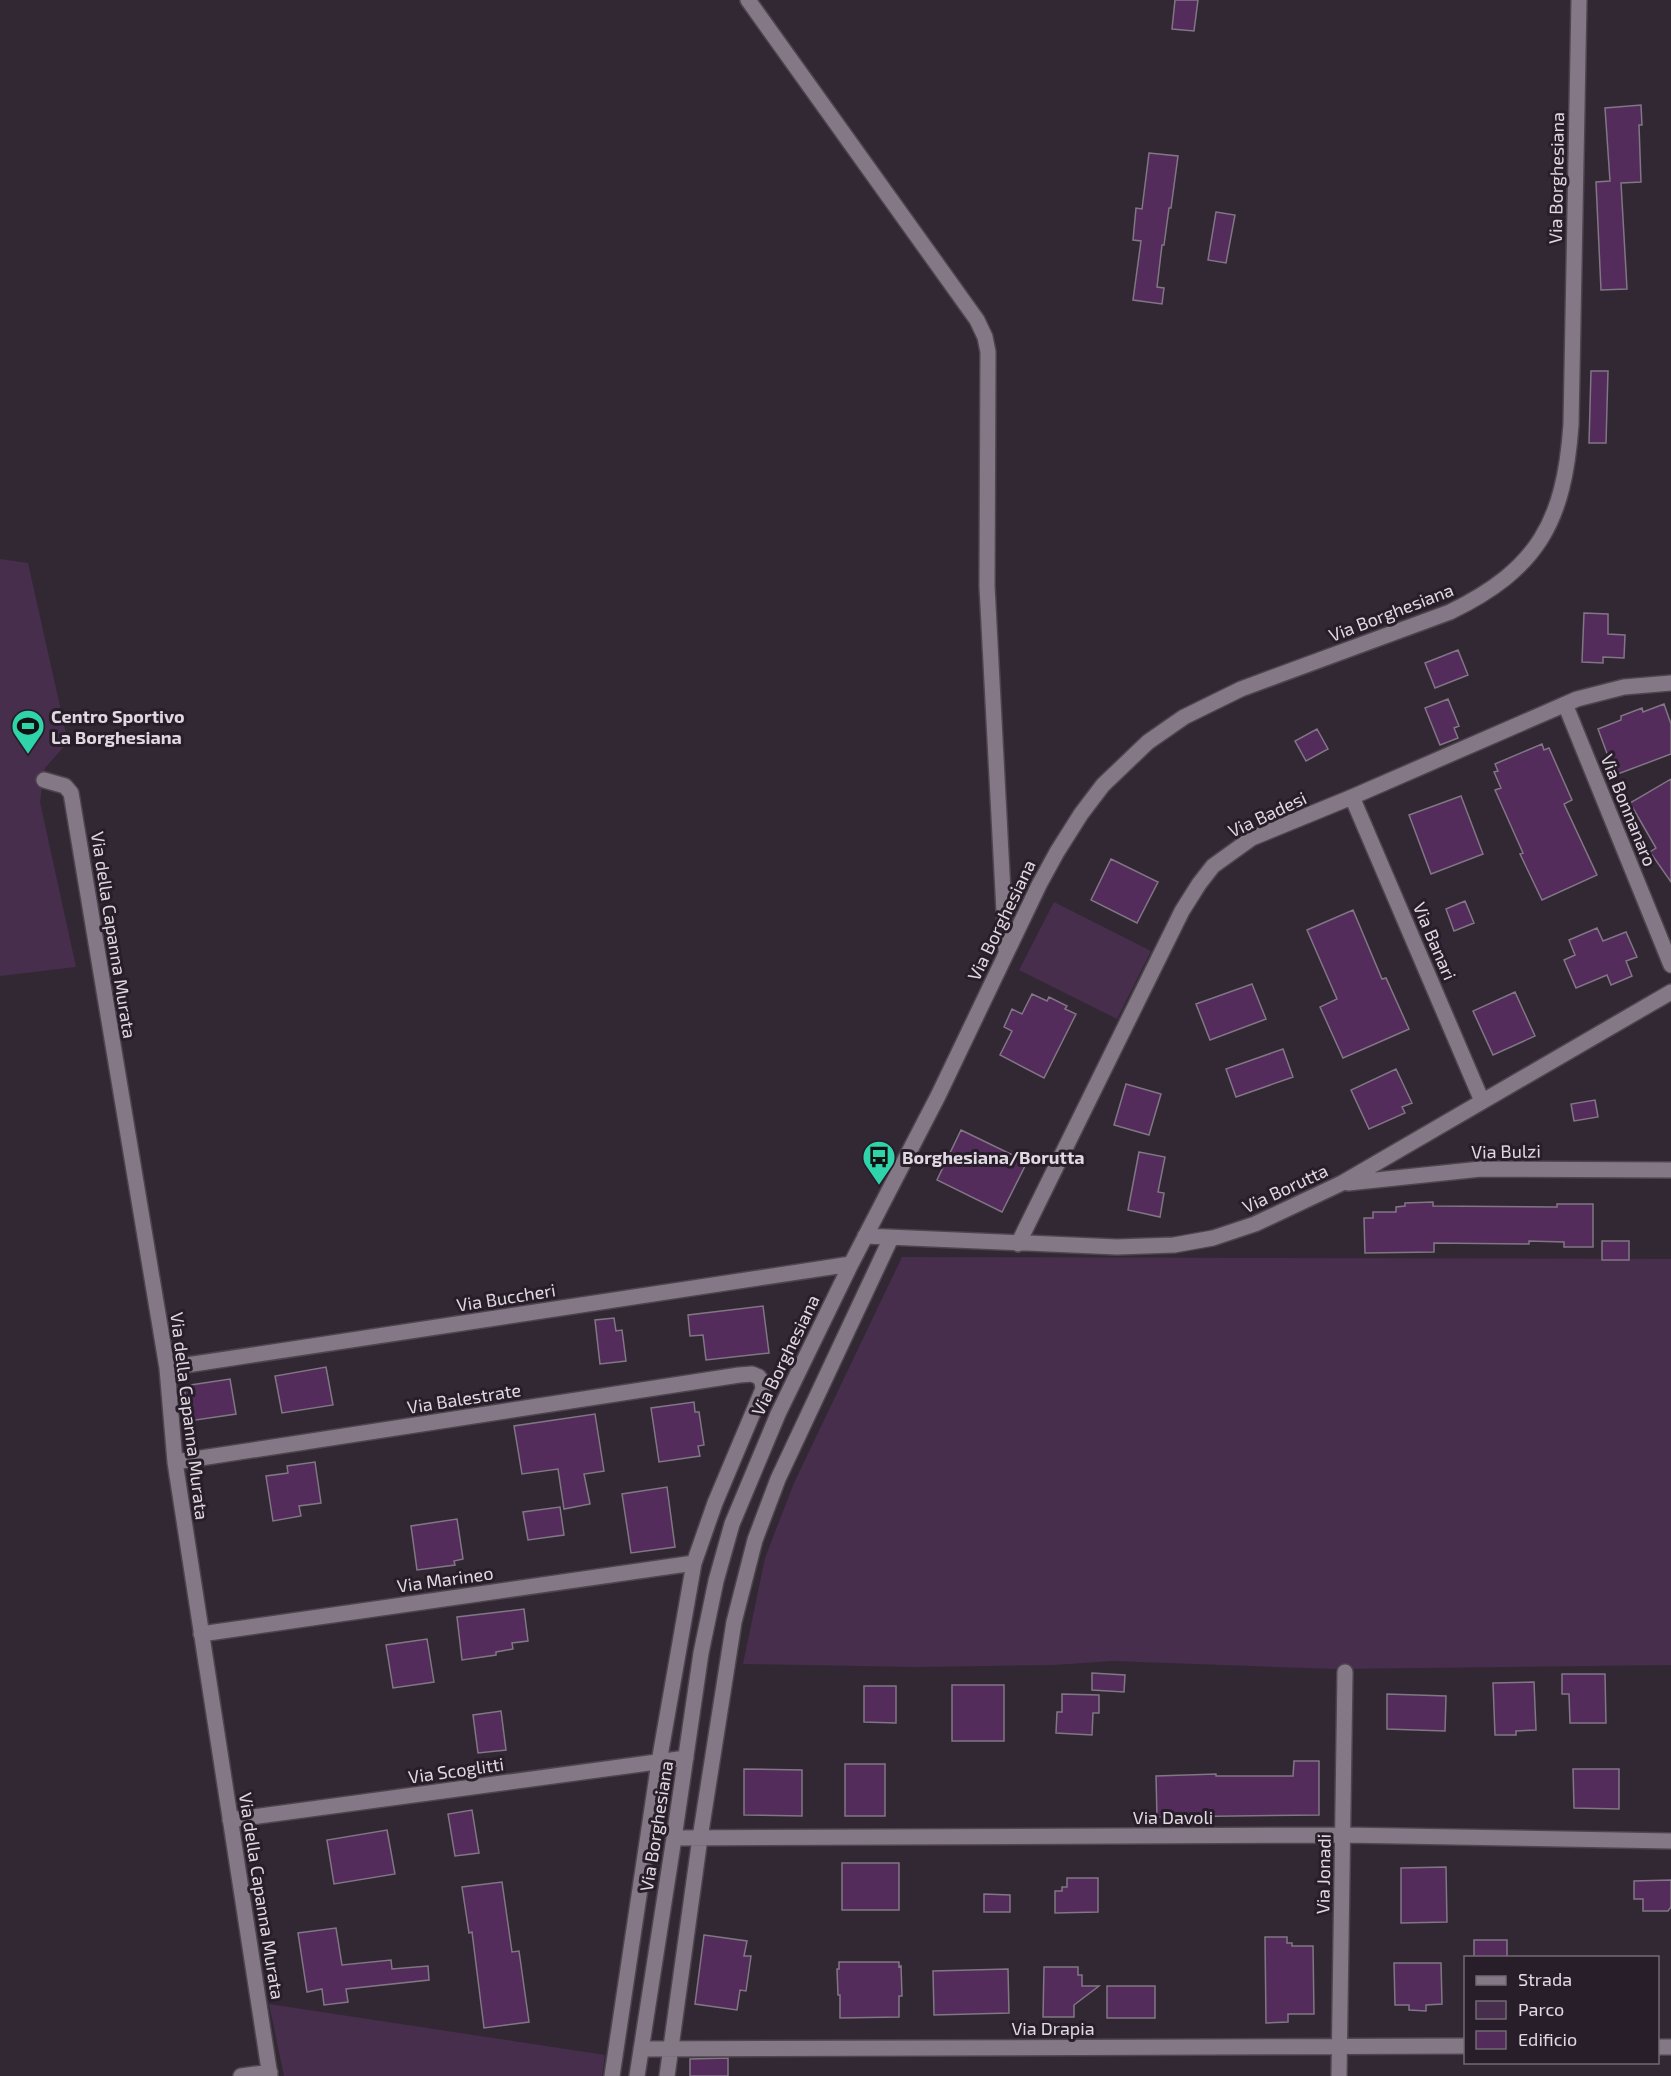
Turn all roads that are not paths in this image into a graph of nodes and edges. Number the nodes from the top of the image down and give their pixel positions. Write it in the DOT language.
graph roads {
  1 [pos="748,0"];
  2 [pos="1579,0"];
  3 [pos="1671,683"];
  4 [pos="1565,704"];
  5 [pos="44,780"];
  6 [pos="1352,797"];
  7 [pos="1006,953"];
  8 [pos="1671,965"];
  9 [pos="1671,992"];
  10 [pos="1482,1101"];
  11 [pos="1671,1170"];
  12 [pos="1342,1183"];
  13 [pos="865,1236"];
  14 [pos="891,1238"];
  15 [pos="1018,1244"];
  16 [pos="851,1264"];
  17 [pos="167,1368"];
  18 [pos="759,1377"];
  19 [pos="175,1462"];
  20 [pos="694,1563"];
  21 [pos="708,1618"];
  22 [pos="734,1622"];
  23 [pos="201,1634"];
  24 [pos="1345,1672"];
  25 [pos="686,1758"];
  26 [pos="659,1762"];
  27 [pos="230,1820"];
  28 [pos="1343,1836"];
  29 [pos="675,1838"];
  30 [pos="700,1838"];
  31 [pos="1671,1841"];
  32 [pos="1339,2046"];
  33 [pos="1464,2046"];
  34 [pos="641,2049"];
  35 [pos="671,2049"];
  36 [pos="270,2074"];
  37 [pos="241,2076"];
  38 [pos="612,2076"];
  39 [pos="637,2076"];
  40 [pos="667,2076"];
  41 [pos="1339,2076"];
  1 -- 7 [label="street"];
  2 -- 7 [label="street, Via Borghesiana"];
  3 -- 4 [label="street, Via Badesi"];
  4 -- 6 [label="street, Via Badesi"];
  4 -- 8 [label="street, Via Bonnanaro"];
  5 -- 17 [label="street, Via della Capanna Murata"];
  6 -- 10 [label="street, Via Banari"];
  6 -- 15 [label="street, Via Badesi"];
  7 -- 13 [label="street, Via Borghesiana"];
  9 -- 10 [label="street, Via Borutta"];
  10 -- 12 [label="street, Via Borutta"];
  11 -- 12 [label="street, Via Bulzi"];
  12 -- 15 [label="street, Via Borutta"];
  13 -- 14 [label="street, Via Borutta"];
  13 -- 16 [label="street, Via Borghesiana"];
  14 -- 15 [label="street, Via Borutta"];
  14 -- 22 [label="street"];
  16 -- 17 [label="street, Via Buccheri"];
  16 -- 21 [label="street, Via Borghesiana"];
  17 -- 19 [label="street, Via della Capanna Murata"];
  18 -- 19 [label="street, Via Balestrate"];
  18 -- 20 [label="street, Via Borghesiana"];
  19 -- 23 [label="street, Via della Capanna Murata"];
  20 -- 23 [label="street, Via Marineo"];
  20 -- 26 [label="street, Via Borghesiana"];
  21 -- 22 [label="street"];
  21 -- 25 [label="street, Via Borghesiana"];
  22 -- 30 [label="street"];
  23 -- 27 [label="street, Via della Capanna Murata"];
  24 -- 28 [label="street, Via Jonadi"];
  25 -- 26 [label="street, Via Scoglitti"];
  25 -- 29 [label="street, Via Borghesiana"];
  26 -- 27 [label="street, Via Scoglitti"];
  26 -- 38 [label="street, Via Borghesiana"];
  27 -- 36 [label="street, Via della Capanna Murata"];
  28 -- 30 [label="street, Via Davoli"];
  28 -- 31 [label="street, Via Davoli"];
  28 -- 32 [label="street, Via Jonadi"];
  29 -- 30 [label="street, Via Davoli"];
  29 -- 34 [label="street, Via Borghesiana"];
  30 -- 35 [label="street"];
  32 -- 33 [label="street, Via Drapia"];
  32 -- 35 [label="street, Via Drapia"];
  32 -- 41 [label="street, Via Jonadi"];
  34 -- 35 [label="street, Via Drapia"];
  34 -- 39 [label="street, Via Borghesiana"];
  35 -- 40 [label="street"];
  36 -- 37 [label="street"];
}
